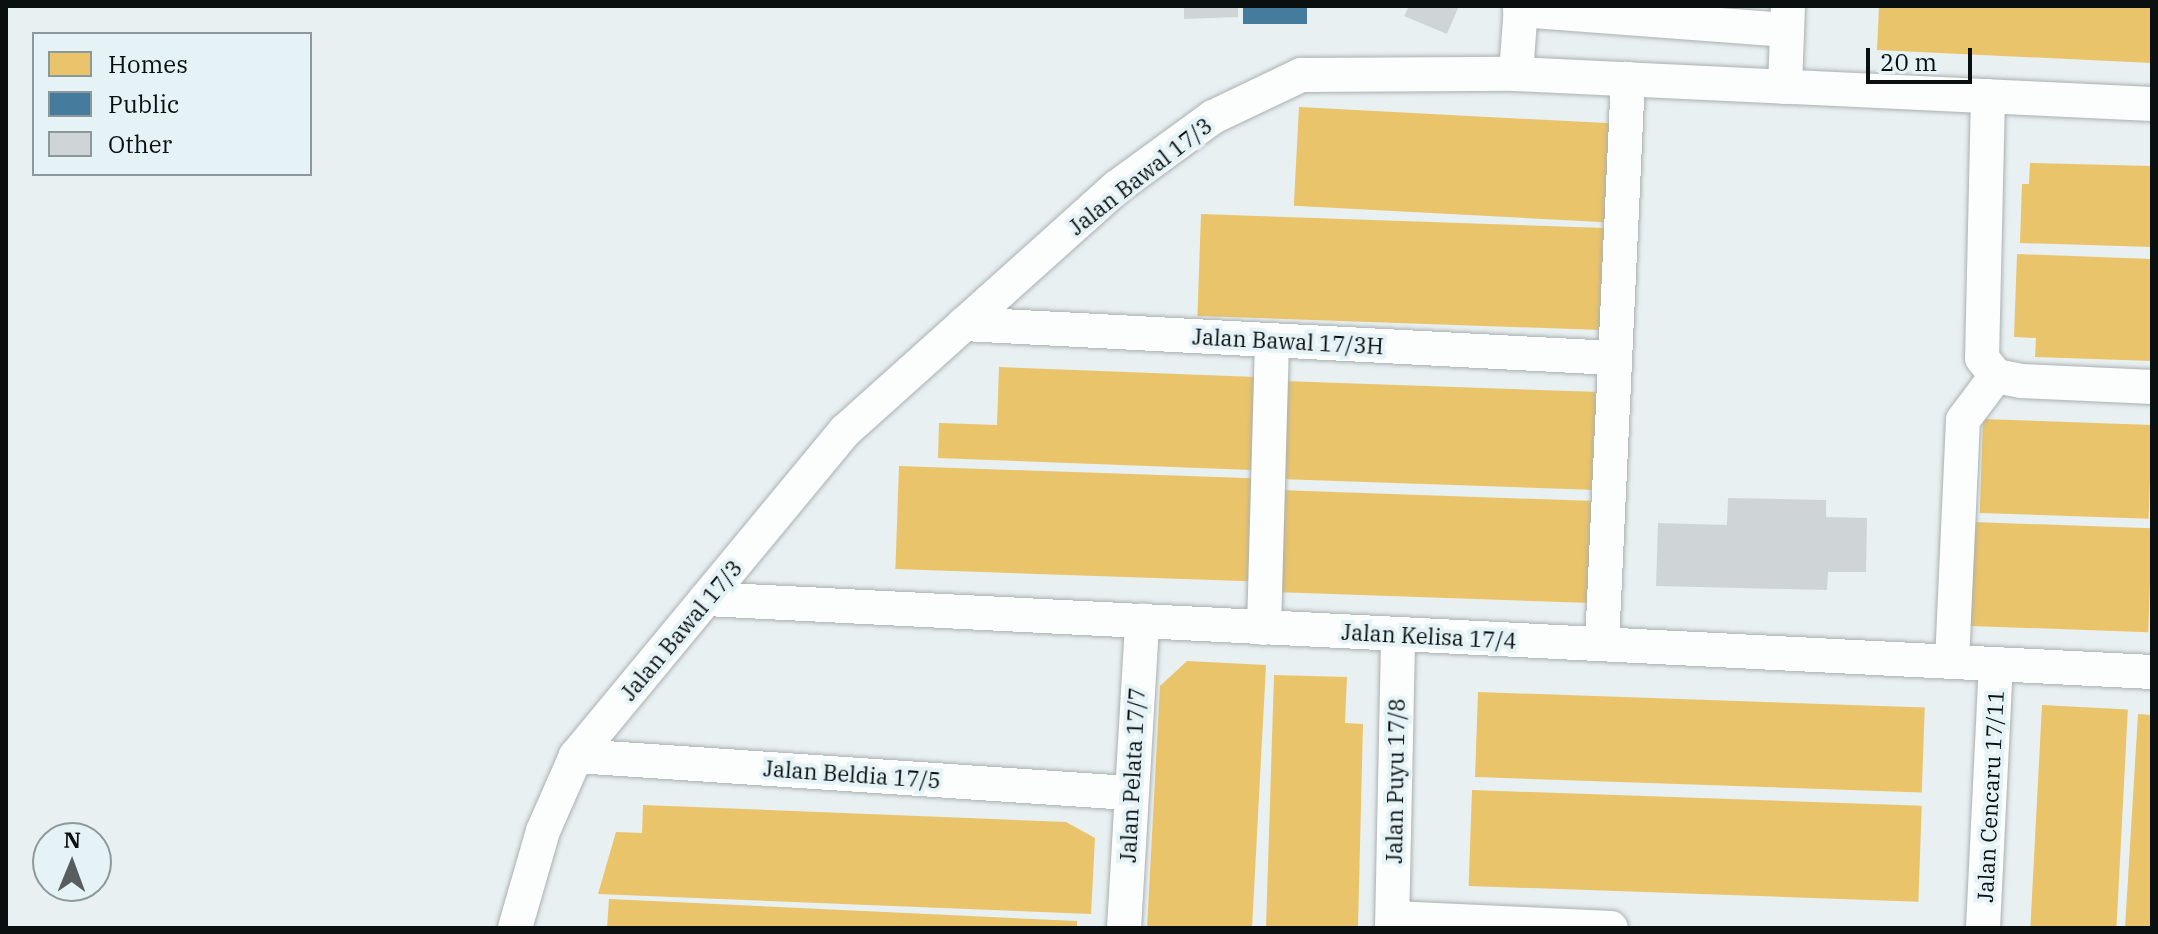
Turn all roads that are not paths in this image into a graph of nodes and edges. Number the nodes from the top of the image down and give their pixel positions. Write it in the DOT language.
graph roads {
  1 [pos="1520,8"];
  2 [pos="1787,18"];
  3 [pos="1516,74"];
  4 [pos="1628,79"];
  5 [pos="1785,87"];
  6 [pos="1988,96"];
  7 [pos="2152,104"];
  8 [pos="964,324"];
  9 [pos="1272,340"];
  10 [pos="1612,358"];
  11 [pos="1996,376"];
  12 [pos="2152,387"];
  13 [pos="706,599"];
  14 [pos="1142,621"];
  15 [pos="1264,628"];
  16 [pos="1398,634"];
  17 [pos="1602,644"];
  18 [pos="1952,662"];
  19 [pos="1996,664"];
  20 [pos="2152,672"];
  21 [pos="576,756"];
  22 [pos="1129,793"];
  23 [pos="1393,923"];
  24 [pos="515,928"];
  25 [pos="1124,928"];
  26 [pos="1611,928"];
  27 [pos="1983,928"];
  1 -- 2 [label="street"];
  1 -- 3 [label="street"];
  2 -- 5 [label="street"];
  3 -- 4 [label="street, Jalan Bawal 17/3"];
  3 -- 8 [label="street, Jalan Bawal 17/3"];
  4 -- 5 [label="street, Jalan Bawal 17/3"];
  4 -- 10 [label="street"];
  5 -- 6 [label="street, Jalan Bawal 17/3"];
  6 -- 7 [label="street, Jalan Bawal 17/3"];
  6 -- 11 [label="street"];
  8 -- 9 [label="street, Jalan Bawal 17/3H"];
  8 -- 13 [label="street, Jalan Bawal 17/3"];
  9 -- 10 [label="street, Jalan Bawal 17/3H"];
  9 -- 15 [label="street"];
  10 -- 17 [label="street"];
  11 -- 12 [label="street"];
  11 -- 18 [label="street"];
  13 -- 14 [label="street, Jalan Kelisa 17/4"];
  13 -- 21 [label="street, Jalan Bawal 17/3"];
  14 -- 15 [label="street, Jalan Kelisa 17/4"];
  14 -- 22 [label="street, Jalan Pelata 17/7"];
  15 -- 16 [label="street, Jalan Kelisa 17/4"];
  16 -- 17 [label="street, Jalan Kelisa 17/4"];
  16 -- 23 [label="street, Jalan Puyu 17/8"];
  17 -- 18 [label="street, Jalan Kelisa 17/4"];
  18 -- 19 [label="street, Jalan Kelisa 17/4"];
  19 -- 20 [label="street, Jalan Kelisa 17/4"];
  19 -- 27 [label="street, Jalan Cencaru 17/11"];
  21 -- 22 [label="street, Jalan Beldia 17/5"];
  21 -- 24 [label="street, Jalan Bawal 17/3"];
  22 -- 25 [label="street, Jalan Pelata 17/7"];
  23 -- 26 [label="street"];
}
